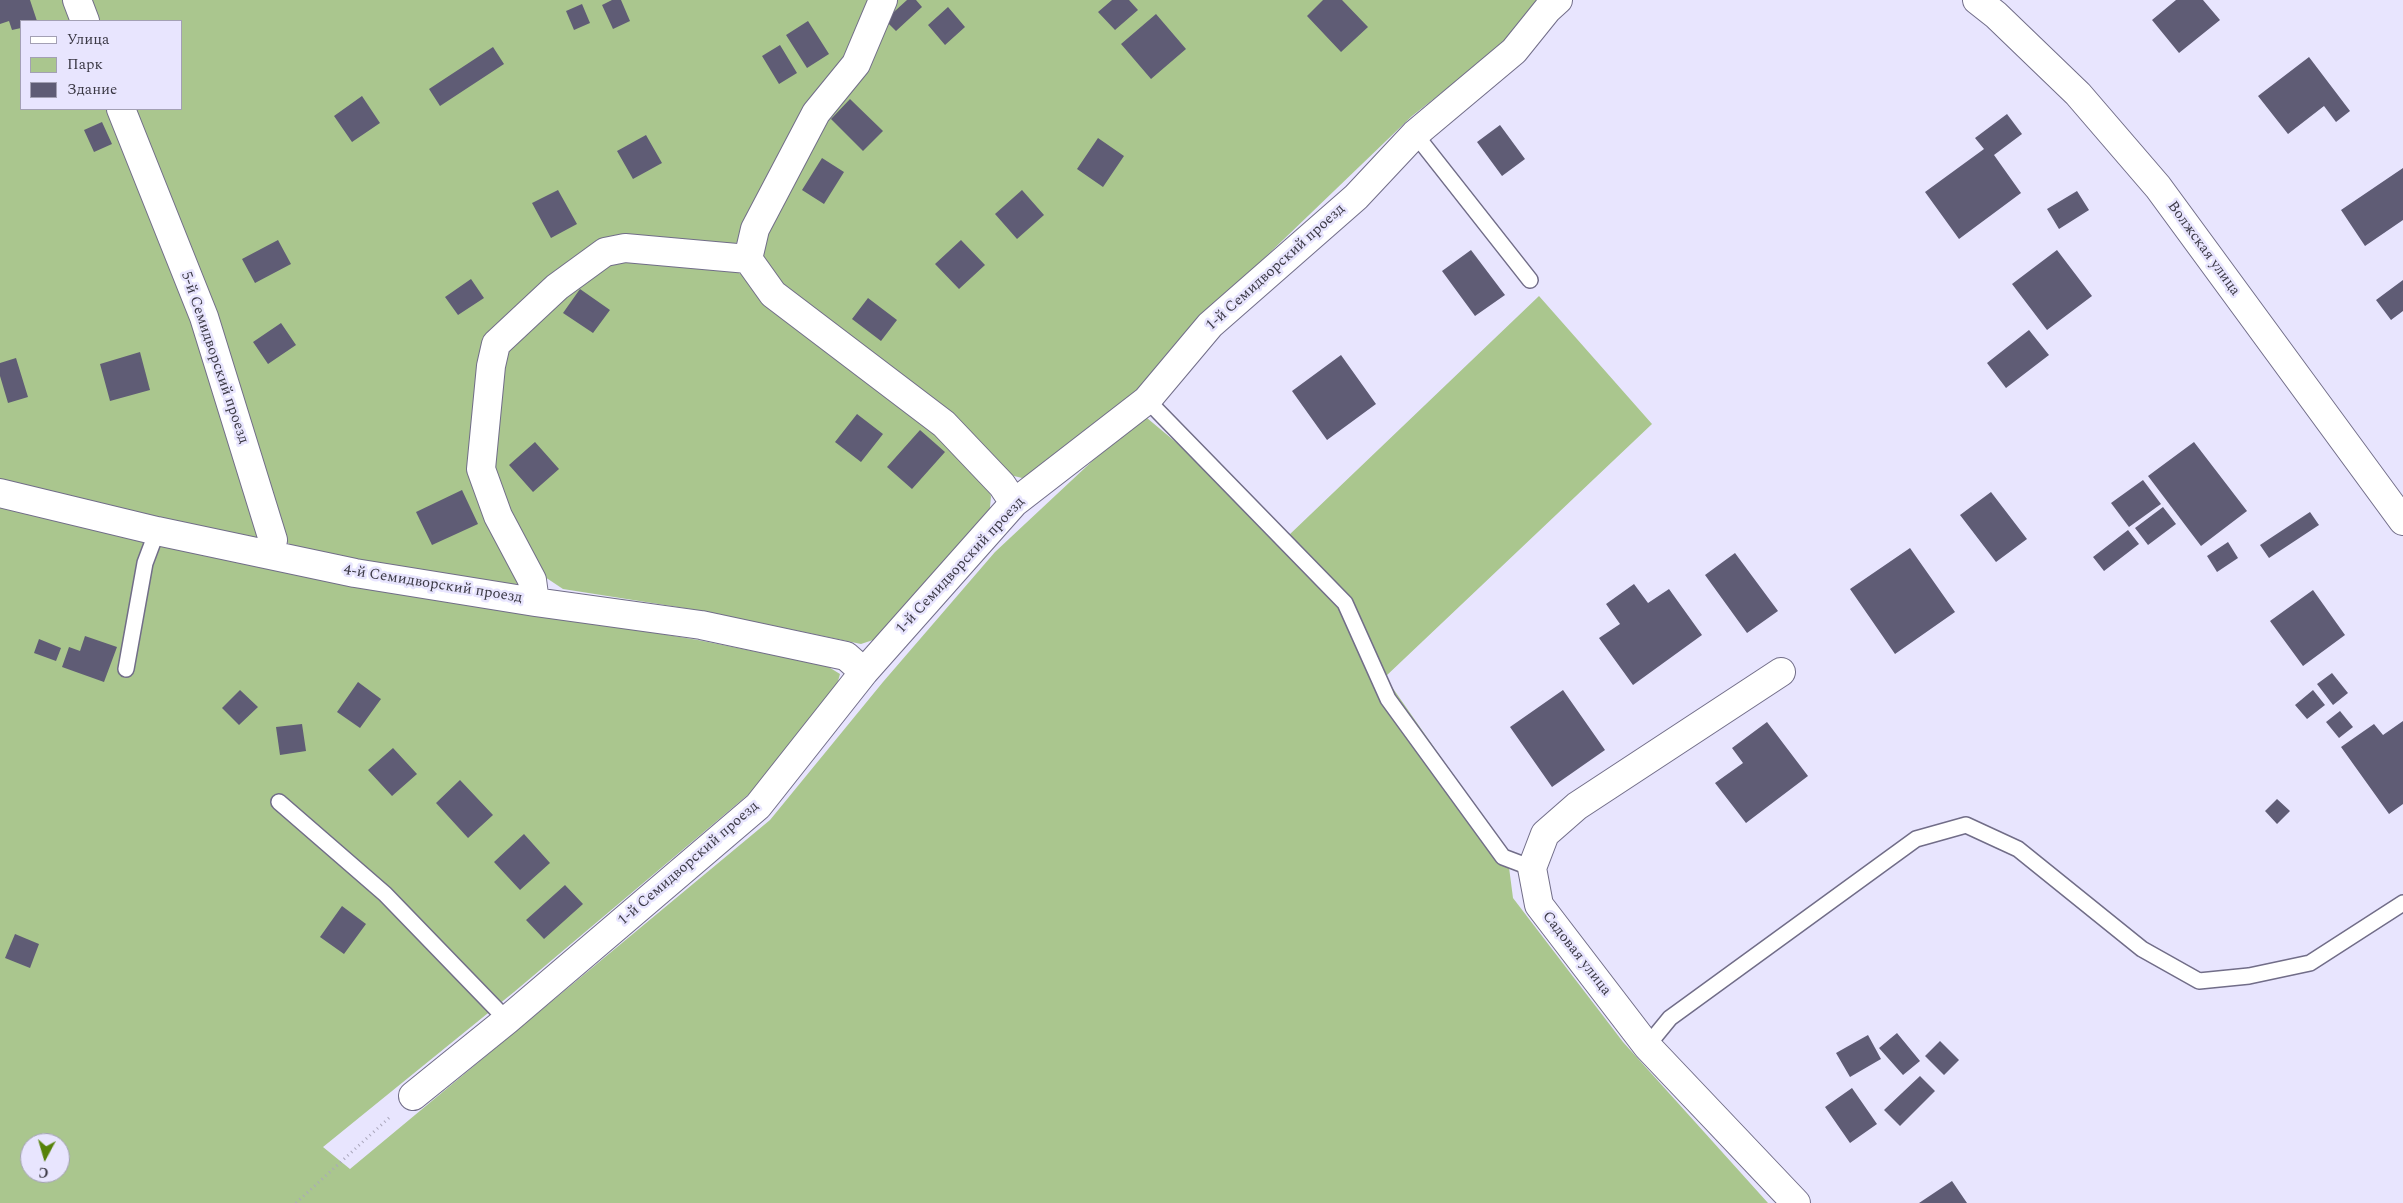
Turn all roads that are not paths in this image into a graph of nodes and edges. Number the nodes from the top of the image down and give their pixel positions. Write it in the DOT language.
graph roads {
  1 [pos="77,0"];
  2 [pos="883,0"];
  3 [pos="1558,0"];
  4 [pos="1977,0"];
  5 [pos="85,20"];
  6 [pos="121,110"];
  7 [pos="1415,134"];
  8 [pos="748,259"];
  9 [pos="1530,280"];
  10 [pos="1147,400"];
  11 [pos="0,493"];
  12 [pos="1014,503"];
  13 [pos="2403,521"];
  14 [pos="157,531"];
  15 [pos="270,555"];
  16 [pos="535,602"];
  17 [pos="126,669"];
  18 [pos="864,672"];
  19 [pos="1782,672"];
  20 [pos="279,802"];
  21 [pos="1532,868"];
  22 [pos="2403,903"];
  23 [pos="507,1020"];
  24 [pos="1647,1046"];
  25 [pos="413,1096"];
  26 [pos="1796,1203"];
  1 -- 5 [label="street"];
  2 -- 8 [label="street"];
  3 -- 7 [label="street, 1-й Семидворский проезд"];
  4 -- 13 [label="street, Волжская улица"];
  6 -- 15 [label="street, 5-й Семидворский проезд"];
  7 -- 9 [label="lane"];
  7 -- 10 [label="street, 1-й Семидворский проезд"];
  8 -- 12 [label="street"];
  8 -- 16 [label="street"];
  10 -- 12 [label="street, 1-й Семидворский проезд"];
  10 -- 21 [label="lane"];
  11 -- 14 [label="street, 4-й Семидворский проезд"];
  12 -- 18 [label="street, 1-й Семидворский проезд"];
  14 -- 15 [label="street, 4-й Семидворский проезд"];
  14 -- 17 [label="lane"];
  15 -- 16 [label="street, 4-й Семидворский проезд"];
  16 -- 18 [label="street, 4-й Семидворский проезд"];
  18 -- 23 [label="street, 1-й Семидворский проезд"];
  19 -- 21 [label="street"];
  20 -- 23 [label="lane"];
  21 -- 24 [label="street, Садовая улица"];
  22 -- 24 [label="lane"];
  23 -- 25 [label="street, 1-й Семидворский проезд"];
  24 -- 26 [label="street, Садовая улица"];
}
